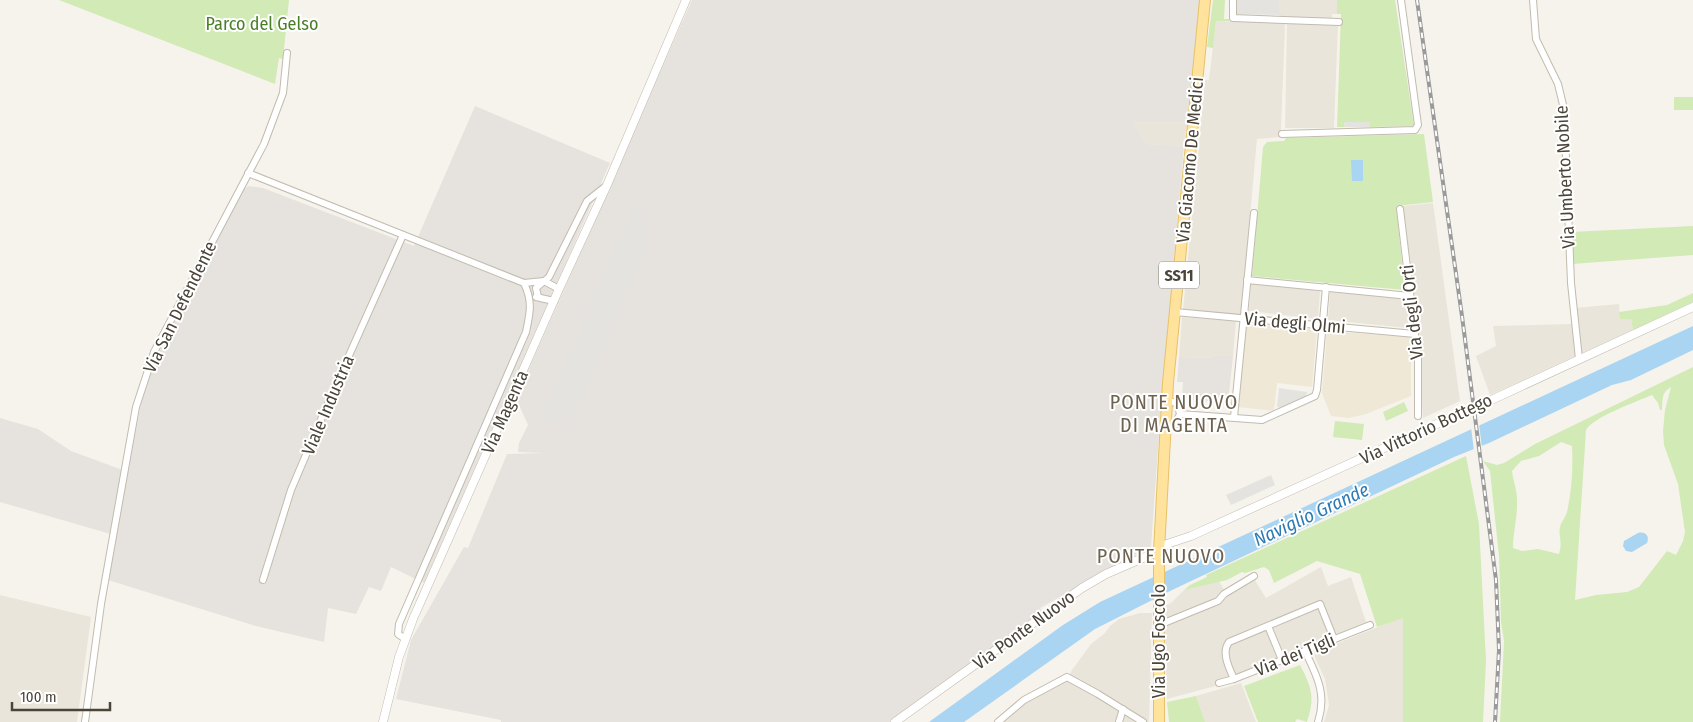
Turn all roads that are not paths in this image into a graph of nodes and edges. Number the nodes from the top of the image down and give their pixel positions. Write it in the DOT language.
graph roads {
  1 [pos="686,0"];
  2 [pos="1205,0"];
  3 [pos="1233,0"];
  4 [pos="1401,0"];
  5 [pos="1533,0"];
  6 [pos="1339,22"];
  7 [pos="287,53"];
  8 [pos="1282,134"];
  9 [pos="248,173"];
  10 [pos="607,185"];
  11 [pos="1400,209"];
  12 [pos="1254,213"];
  13 [pos="403,235"];
  14 [pos="1247,280"];
  15 [pos="544,281"];
  16 [pos="524,283"];
  17 [pos="1326,287"];
  18 [pos="559,289"];
  19 [pos="530,295"];
  20 [pos="1410,296"];
  21 [pos="538,297"];
  22 [pos="554,301"];
  23 [pos="1693,307"];
  24 [pos="1175,312"];
  25 [pos="1244,318"];
  26 [pos="1323,326"];
  27 [pos="1415,334"];
  28 [pos="1579,359"];
  29 [pos="1168,401"];
  30 [pos="1180,414"];
  31 [pos="1418,416"];
  32 [pos="1234,417"];
  33 [pos="1166,426"];
  34 [pos="1159,555"];
  35 [pos="1254,576"];
  36 [pos="262,580"];
  37 [pos="1159,625"];
  38 [pos="1370,625"];
  39 [pos="1268,626"];
  40 [pos="405,639"];
  41 [pos="1334,639"];
  42 [pos="1305,652"];
  43 [pos="1282,660"];
  44 [pos="1234,679"];
  45 [pos="1219,683"];
  46 [pos="1123,709"];
  47 [pos="1000,721"];
  48 [pos="85,722"];
  49 [pos="383,722"];
  50 [pos="895,722"];
  51 [pos="1119,722"];
  52 [pos="1143,722"];
  53 [pos="1159,722"];
  54 [pos="1318,722"];
  1 -- 10 [label="street, Via Magenta"];
  2 -- 24 [label="main road, Via Giacomo De Medici / SS11"];
  3 -- 6 [label="street"];
  4 -- 8 [label="street"];
  5 -- 28 [label="street, Via Umberto Nobile"];
  7 -- 9 [label="street, Via San Defendente"];
  9 -- 13 [label="street"];
  9 -- 48 [label="street, Via San Defendente"];
  10 -- 15 [label="street, Via Magenta"];
  10 -- 18 [label="street, Via Magenta"];
  11 -- 20 [label="street, Via degli Orti"];
  12 -- 14 [label="street"];
  13 -- 16 [label="street"];
  13 -- 36 [label="street, Viale Industria"];
  14 -- 17 [label="street"];
  14 -- 25 [label="street"];
  15 -- 16 [label="street"];
  15 -- 18 [label="street"];
  15 -- 21 [label="street, Via Magenta"];
  16 -- 19 [label="street"];
  17 -- 20 [label="street"];
  17 -- 26 [label="street"];
  18 -- 22 [label="street, Via Magenta"];
  19 -- 21 [label="street"];
  19 -- 40 [label="street, Via Magenta"];
  20 -- 27 [label="street, Via degli Orti"];
  21 -- 22 [label="street"];
  22 -- 40 [label="street, Via Magenta"];
  23 -- 28 [label="street, Via Vittorio Bottego"];
  24 -- 25 [label="street, Via degli Olmi"];
  24 -- 29 [label="main road, Via Giacomo De Medici / SS11"];
  25 -- 26 [label="street, Via degli Olmi"];
  25 -- 32 [label="street"];
  26 -- 27 [label="street, Via degli Olmi"];
  26 -- 32 [label="street"];
  27 -- 31 [label="street, Via degli Orti"];
  28 -- 34 [label="street, Via Vittorio Bottego, bridge"];
  29 -- 30 [label="street"];
  29 -- 33 [label="main road, Via Giacomo De Medici / SS11"];
  30 -- 32 [label="street"];
  30 -- 33 [label="street"];
  33 -- 34 [label="main road, Via Giacomo De Medici / SS11"];
  34 -- 37 [label="main road, Via Ugo Foscolo / SS11"];
  34 -- 50 [label="street, Via Ponte Nuovo"];
  35 -- 37 [label="street"];
  37 -- 53 [label="main road, Via Ugo Foscolo / SS11"];
  38 -- 41 [label="street, Via dei Tigli"];
  39 -- 41 [label="street"];
  39 -- 43 [label="street"];
  39 -- 44 [label="street"];
  40 -- 49 [label="street, Via Magenta"];
  41 -- 42 [label="street, Via dei Tigli"];
  42 -- 43 [label="street, Via dei Tigli"];
  42 -- 54 [label="street"];
  43 -- 44 [label="street, Via dei Tigli"];
  44 -- 45 [label="street, Via dei Tigli"];
  46 -- 47 [label="street"];
  46 -- 51 [label="street"];
  46 -- 52 [label="street"];
}
